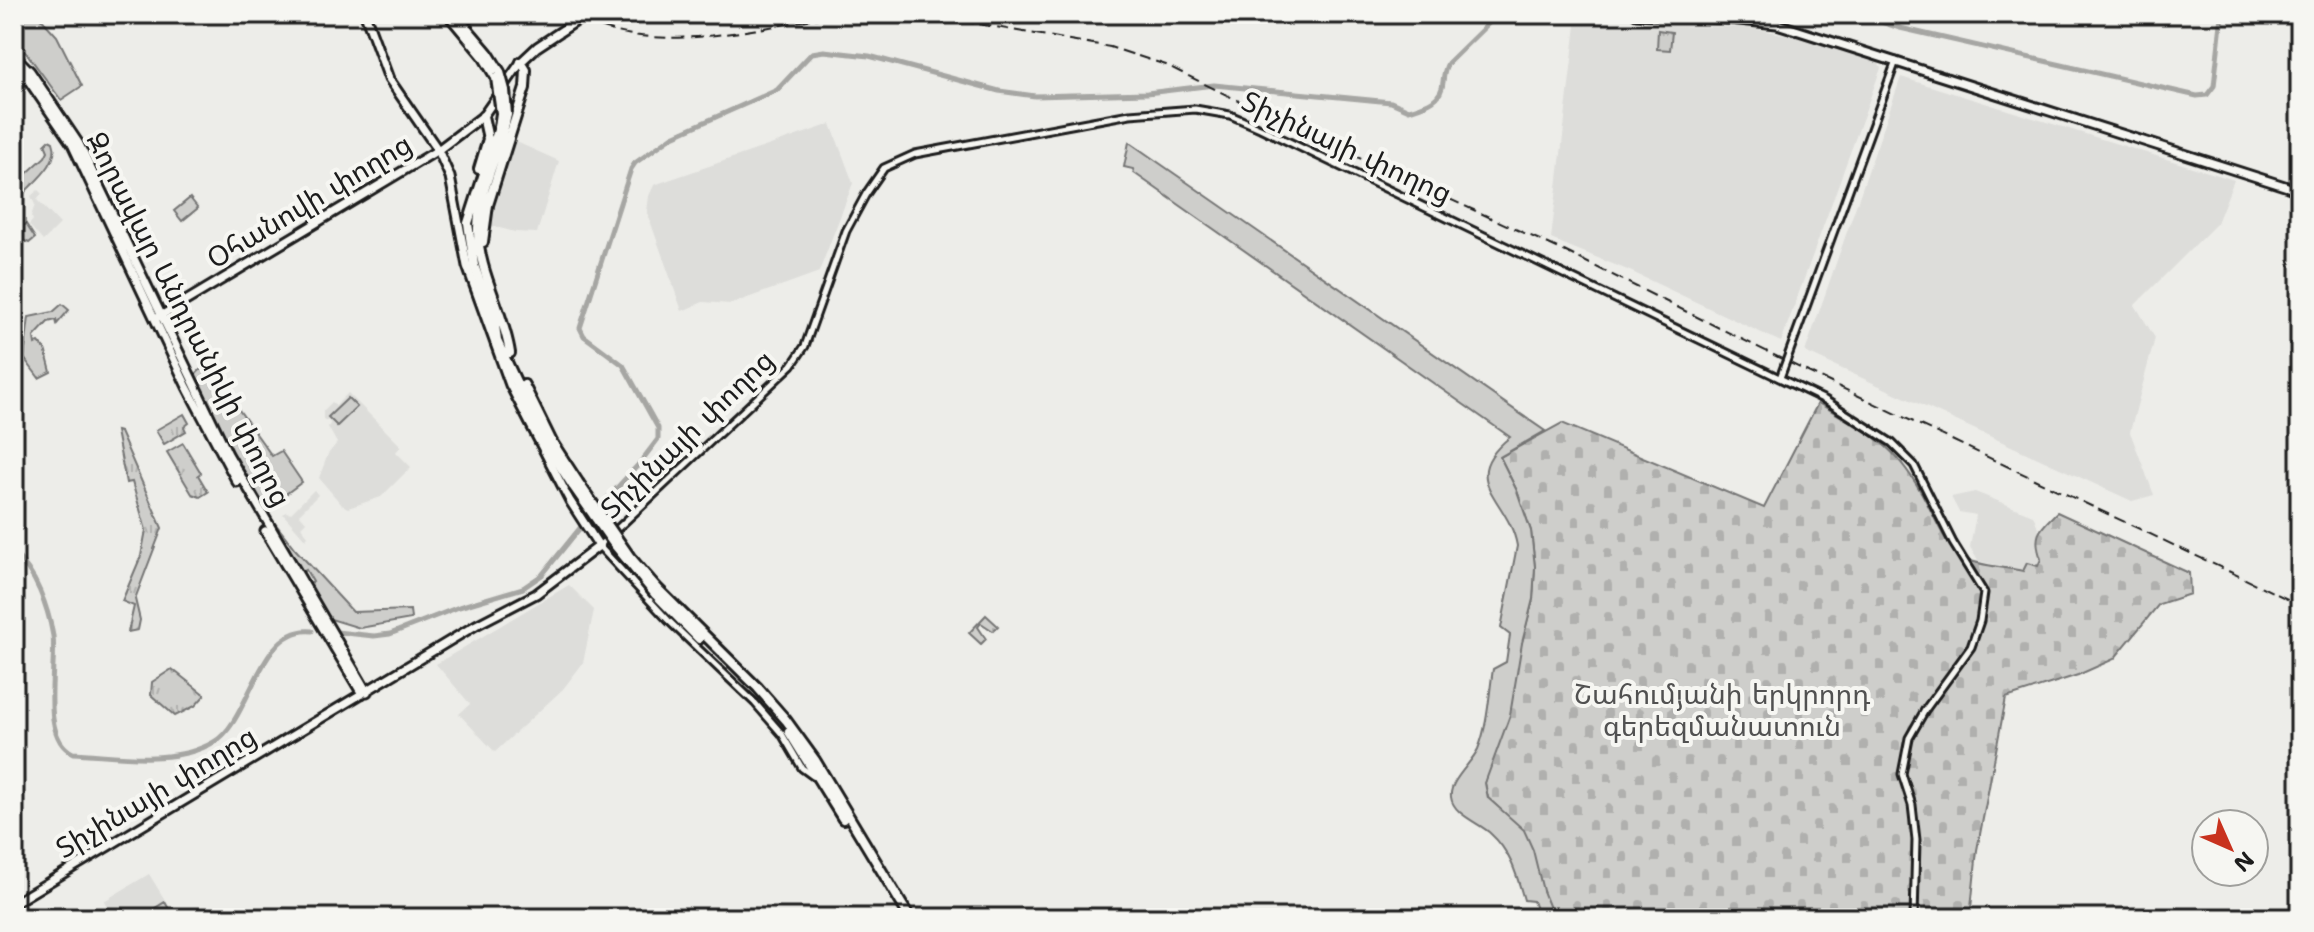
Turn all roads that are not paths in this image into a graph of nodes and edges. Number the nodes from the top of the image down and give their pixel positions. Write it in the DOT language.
graph roads {
  1 [pos="365,14"];
  2 [pos="448,14"];
  3 [pos="455,14"];
  4 [pos="587,14"];
  5 [pos="1636,14"];
  6 [pos="14,55"];
  7 [pos="14,61"];
  8 [pos="1896,61"];
  9 [pos="521,62"];
  10 [pos="498,75"];
  11 [pos="504,114"];
  12 [pos="483,116"];
  13 [pos="439,147"];
  14 [pos="2300,191"];
  15 [pos="468,223"];
  16 [pos="481,255"];
  17 [pos="157,317"];
  18 [pos="494,338"];
  19 [pos="510,353"];
  20 [pos="1780,378"];
  21 [pos="575,484"];
  22 [pos="599,546"];
  23 [pos="656,591"];
  24 [pos="364,693"];
  25 [pos="794,739"];
  26 [pos="802,768"];
  27 [pos="830,797"];
  28 [pos="14,903"];
  29 [pos="904,918"];
  30 [pos="910,918"];
  31 [pos="1914,918"];
  1 -- 13 [label="main road"];
  2 -- 10 [label="highway"];
  3 -- 10 [label="highway"];
  4 -- 9 [label="main road, Օհանովի փողոց"];
  5 -- 8 [label="main road"];
  6 -- 17 [label="main road, Զորավար Անդրանիկի փողոց"];
  7 -- 17 [label="main road, Զորավար Անդրանիկի փողոց"];
  8 -- 14 [label="main road"];
  8 -- 20 [label="street"];
  9 -- 12 [label="main road, Օհանովի փողոց"];
  9 -- 16 [label="highway"];
  10 -- 11 [label="highway, bridge"];
  11 -- 15 [label="highway"];
  11 -- 16 [label="highway"];
  12 -- 13 [label="main road, Օհանովի փողոց"];
  12 -- 15 [label="highway"];
  13 -- 17 [label="main road, Օհանովի փողոց"];
  13 -- 18 [label="main road"];
  15 -- 18 [label="highway"];
  16 -- 19 [label="highway"];
  17 -- 24 [label="main road, Զորավար Անդրանիկի փողոց"];
  18 -- 19 [label="highway"];
  18 -- 21 [label="highway"];
  18 -- 22 [label="main road"];
  19 -- 21 [label="highway"];
  20 -- 22 [label="street, Տիչինայի փողոց"];
  20 -- 31 [label="street, Տիչինայի փողոց"];
  21 -- 23 [label="highway, bridge"];
  22 -- 24 [label="main road, Տիչինայի փողոց"];
  22 -- 26 [label="street"];
  23 -- 25 [label="highway"];
  23 -- 30 [label="highway"];
  24 -- 28 [label="main road, Տիչինայի փողոց"];
  25 -- 26 [label="street"];
  25 -- 27 [label="highway"];
  26 -- 27 [label="street"];
  27 -- 29 [label="highway"];
}
